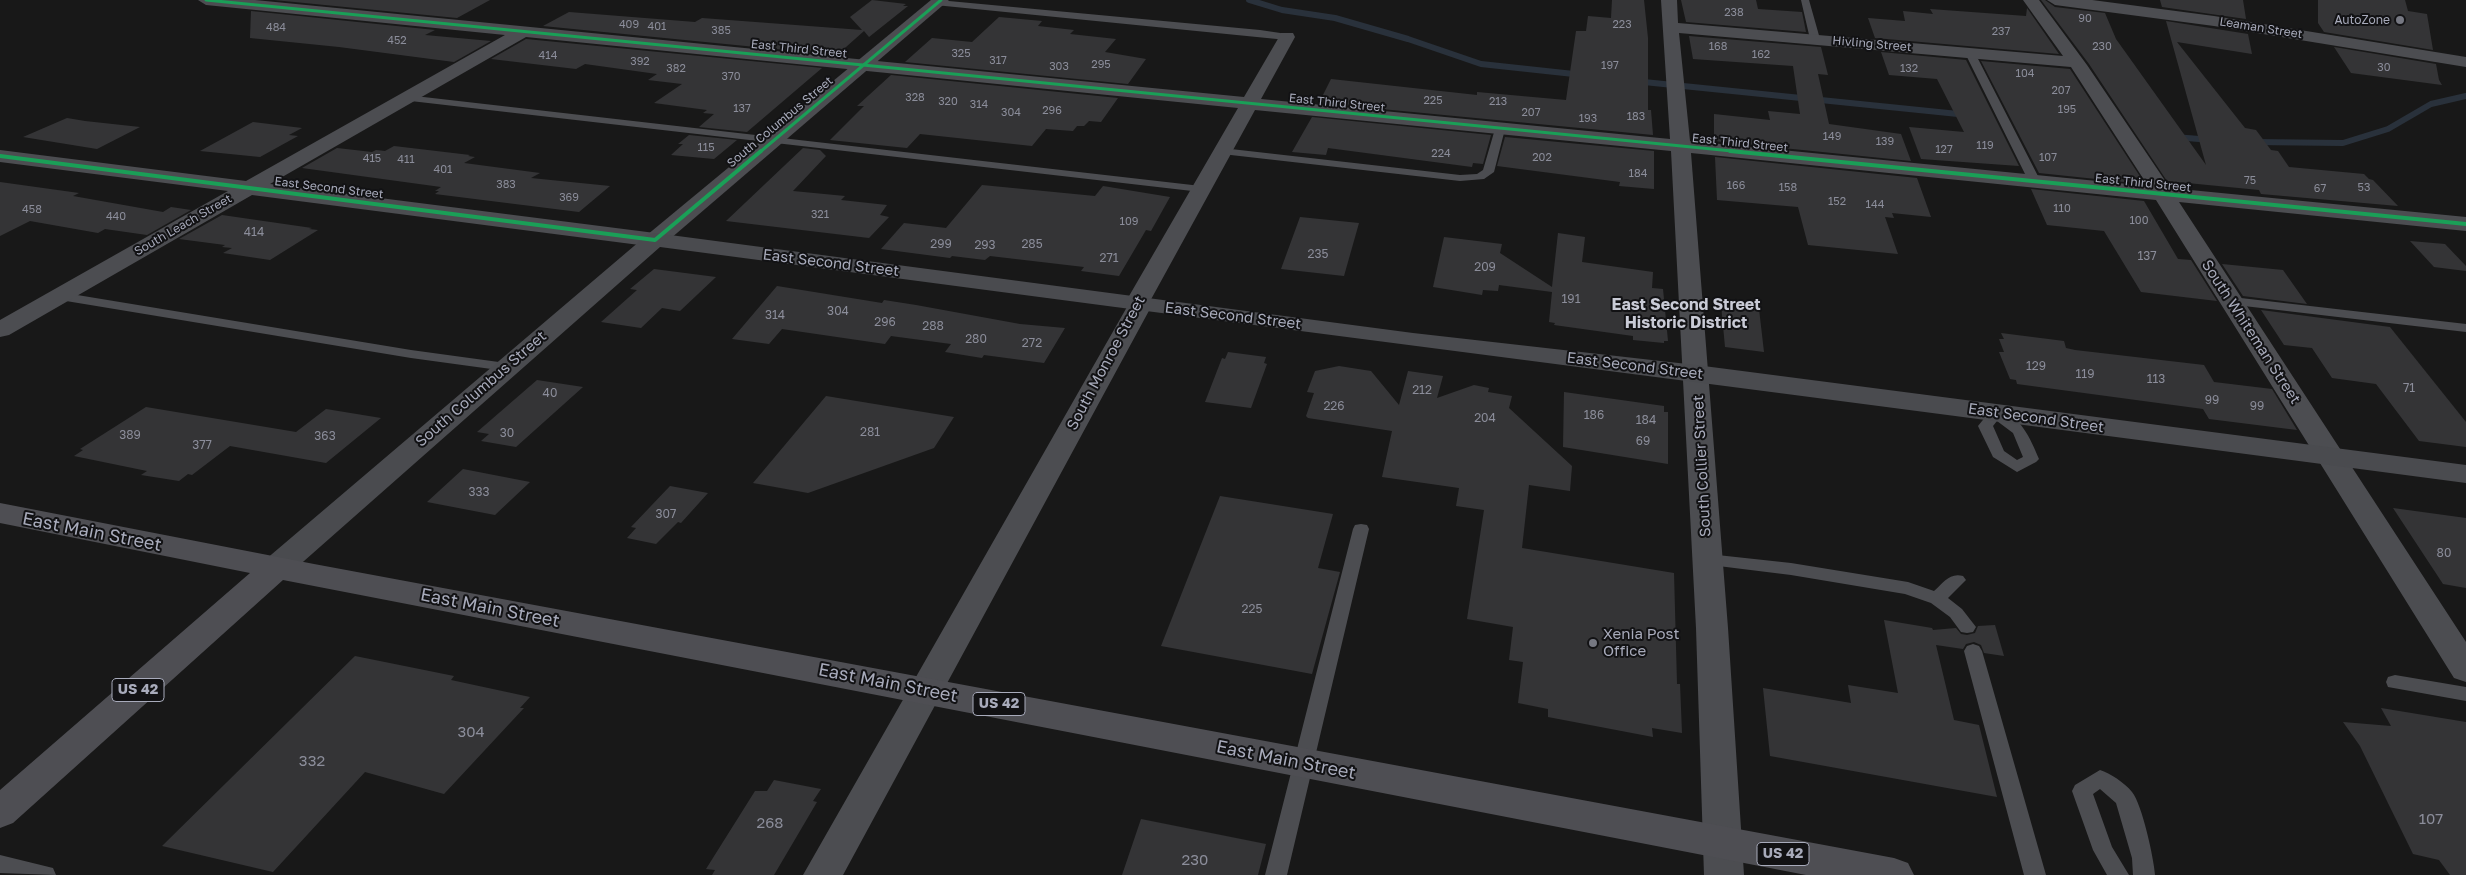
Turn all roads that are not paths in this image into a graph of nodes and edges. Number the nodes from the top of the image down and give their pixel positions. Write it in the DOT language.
graph roads {
  1 [pos="206,0"];
  2 [pos="1669,0"];
  3 [pos="1805,0"];
  4 [pos="2031,0"];
  5 [pos="2055,0"];
  6 [pos="940,1"];
  7 [pos="271,3"];
  8 [pos="1670,27"];
  9 [pos="524,31"];
  10 [pos="1286,37"];
  11 [pos="1815,39"];
  12 [pos="1970,52"];
  13 [pos="2075,62"];
  14 [pos="2466,62"];
  15 [pos="864,65"];
  16 [pos="406,98"];
  17 [pos="1248,104"];
  18 [pos="1500,129"];
  19 [pos="774,140"];
  20 [pos="1682,147"];
  21 [pos="1222,151"];
  22 [pos="0,156"];
  23 [pos="2035,182"];
  24 [pos="247,188"];
  25 [pos="1201,189"];
  26 [pos="2162,195"];
  27 [pos="2466,224"];
  28 [pos="655,240"];
  29 [pos="59,296"];
  30 [pos="2232,301"];
  31 [pos="1137,303"];
  32 [pos="2466,328"];
  33 [pos="0,330"];
  34 [pos="506,367"];
  35 [pos="1696,373"];
  36 [pos="2330,457"];
  37 [pos="2466,474"];
  38 [pos="0,513"];
  39 [pos="1361,529"];
  40 [pos="1708,560"];
  41 [pos="276,568"];
  42 [pos="1957,580"];
  43 [pos="1937,599"];
  44 [pos="1968,627"];
  45 [pos="1973,651"];
  46 [pos="2465,667"];
  47 [pos="2395,682"];
  48 [pos="928,690"];
  49 [pos="2466,694"];
  50 [pos="1303,763"];
  51 [pos="0,812"];
  52 [pos="1723,859"];
  53 [pos="0,864"];
  54 [pos="45,875"];
  55 [pos="823,875"];
  56 [pos="1276,875"];
  57 [pos="1894,875"];
  58 [pos="2035,875"];
  59 [pos="2118,875"];
  60 [pos="2144,875"];
  1 -- 7 [label="street, East Third Street"];
  2 -- 8 [label="street, South Collier Street"];
  3 -- 11 [label="lane"];
  4 -- 13 [label="street, South Whiteman Street"];
  5 -- 14 [label="street, Leaman Street"];
  6 -- 10 [label="lane"];
  6 -- 15 [label="street, South Columbus Street"];
  7 -- 9 [label="street, East Third Street"];
  8 -- 11 [label="street, Hivling Street"];
  8 -- 20 [label="street, South Collier Street"];
  9 -- 15 [label="street, East Third Street"];
  9 -- 16 [label="street, South Leach Street"];
  10 -- 17 [label="street, South Monroe Street"];
  11 -- 12 [label="street, Hivling Street"];
  12 -- 13 [label="street, Hivling Street"];
  12 -- 23 [label="lane"];
  13 -- 26 [label="street, South Whiteman Street"];
  15 -- 17 [label="street, East Third Street"];
  15 -- 19 [label="street, South Columbus Street"];
  16 -- 19 [label="lane"];
  16 -- 24 [label="street, South Leach Street"];
  17 -- 18 [label="street, East Third Street"];
  17 -- 21 [label="street, South Monroe Street"];
  18 -- 20 [label="street, East Third Street"];
  18 -- 21 [label="lane"];
  19 -- 25 [label="lane"];
  19 -- 28 [label="street, South Columbus Street"];
  20 -- 23 [label="street, East Third Street"];
  20 -- 35 [label="street, South Collier Street"];
  21 -- 25 [label="street, South Monroe Street"];
  22 -- 24 [label="street, East Second Street"];
  23 -- 26 [label="street, East Third Street"];
  24 -- 28 [label="street, East Second Street"];
  24 -- 29 [label="street, South Leach Street"];
  25 -- 31 [label="street, South Monroe Street"];
  26 -- 27 [label="street, East Third Street"];
  26 -- 30 [label="street, South Whiteman Street"];
  28 -- 31 [label="main road, East Second Street"];
  28 -- 34 [label="main road, South Columbus Street"];
  29 -- 33 [label="street, South Leach Street"];
  29 -- 34 [label="lane"];
  30 -- 32 [label="lane"];
  30 -- 36 [label="street, South Whiteman Street"];
  31 -- 35 [label="main road, East Second Street"];
  31 -- 48 [label="street, South Monroe Street"];
  34 -- 41 [label="main road, South Columbus Street"];
  35 -- 36 [label="main road, East Second Street"];
  35 -- 40 [label="street, South Collier Street"];
  36 -- 37 [label="main road, East Second Street"];
  36 -- 46 [label="street, South Whiteman Street"];
  38 -- 41 [label="main road, East Main Street"];
  39 -- 50 [label="lane"];
  40 -- 43 [label="lane"];
  40 -- 52 [label="street, South Collier Street"];
  41 -- 48 [label="main road, East Main Street / US 42"];
  41 -- 51 [label="main road, US 42"];
  42 -- 43 [label="lane"];
  43 -- 44 [label="lane"];
  45 -- 58 [label="lane"];
  47 -- 49 [label="lane"];
  48 -- 50 [label="main road, East Main Street / US 42"];
  48 -- 55 [label="street, South Monroe Street"];
  50 -- 52 [label="main road, East Main Street / US 42"];
  50 -- 56 [label="lane"];
  52 -- 57 [label="main road, East Main Street / US 42"];
  53 -- 54 [label="lane"];
  59 -- 60 [label="lane"];
}
